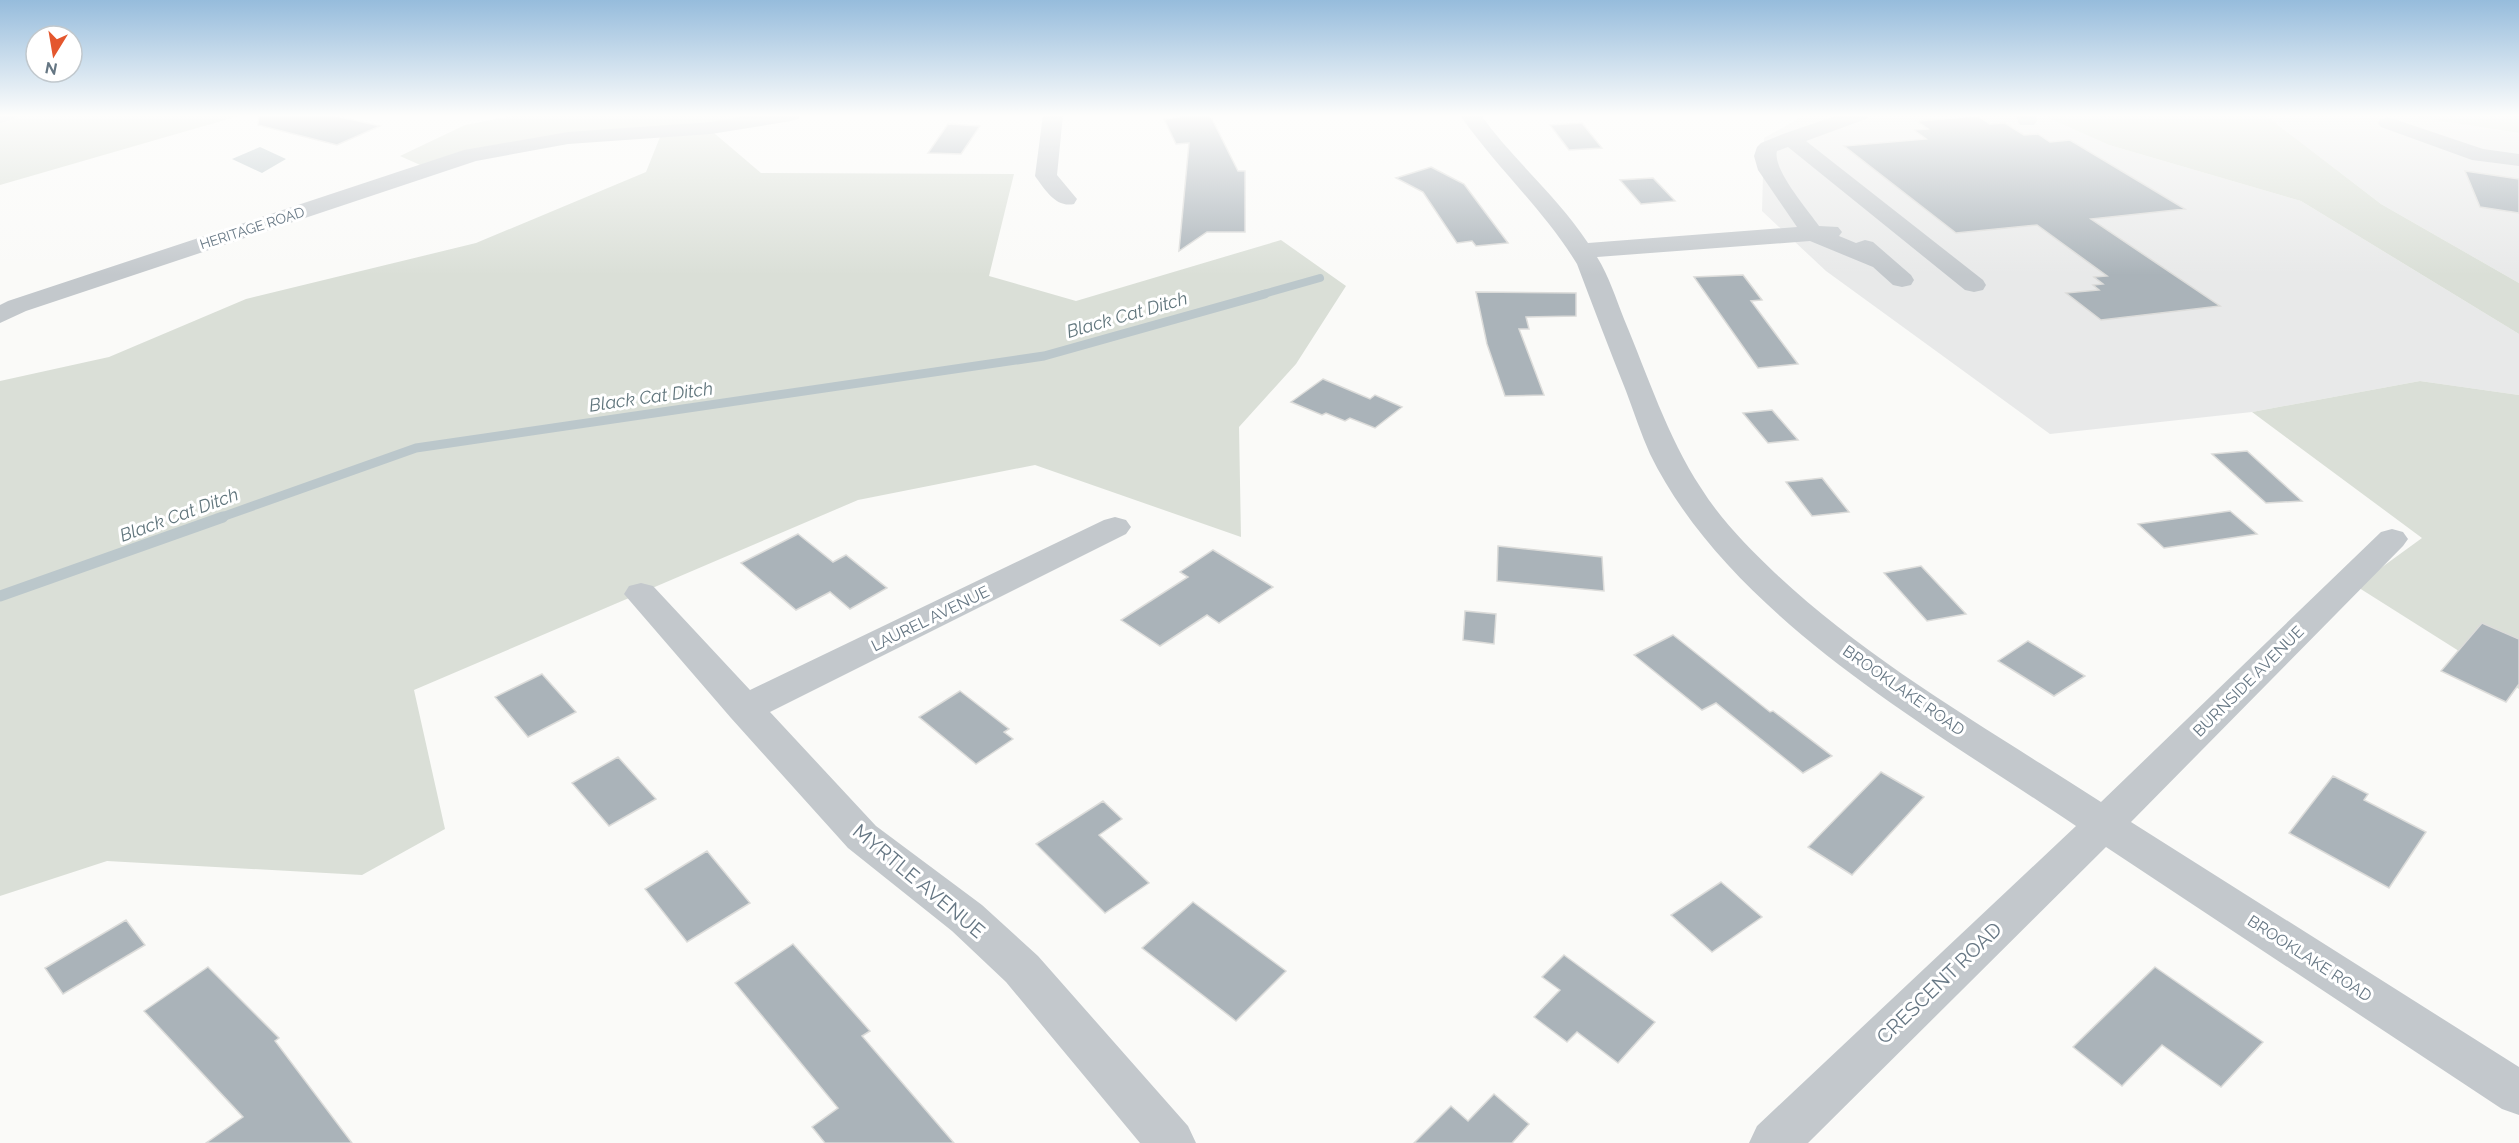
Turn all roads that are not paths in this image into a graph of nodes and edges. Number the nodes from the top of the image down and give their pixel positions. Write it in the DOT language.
graph roads {
  1 [pos="432,168"];
  2 [pos="1047,168"];
  3 [pos="1513,168"];
  4 [pos="1768,168"];
  5 [pos="1782,168"];
  6 [pos="1818,168"];
  7 [pos="1066,199"];
  8 [pos="1847,231"];
  9 [pos="1812,233"];
  10 [pos="1581,251"];
  11 [pos="1882,262"];
  12 [pos="1902,280"];
  13 [pos="1974,285"];
  14 [pos="0,315"];
  15 [pos="1115,527"];
  16 [pos="2392,538"];
  17 [pos="641,594"];
  18 [pos="744,709"];
  19 [pos="2104,824"];
  20 [pos="2519,1093"];
  21 [pos="1170,1143"];
  22 [pos="1774,1143"];
  1 -- 14 [label="street, HERITAGE ROAD"];
  2 -- 7 [label="street"];
  3 -- 10 [label="street, BROOKLAKE ROAD"];
  4 -- 9 [label="street"];
  5 -- 8 [label="street"];
  6 -- 13 [label="street"];
  8 -- 9 [label="street"];
  8 -- 11 [label="street"];
  9 -- 10 [label="street"];
  9 -- 11 [label="street"];
  10 -- 19 [label="street, BROOKLAKE ROAD"];
  11 -- 12 [label="street"];
  15 -- 18 [label="street, LAUREL AVENUE"];
  16 -- 19 [label="street, BURNSIDE AVENUE"];
  17 -- 18 [label="street, MYRTLE AVENUE"];
  18 -- 21 [label="street, MYRTLE AVENUE"];
  19 -- 20 [label="street, BROOKLAKE ROAD"];
  19 -- 22 [label="street, CRESCENT ROAD"];
}
